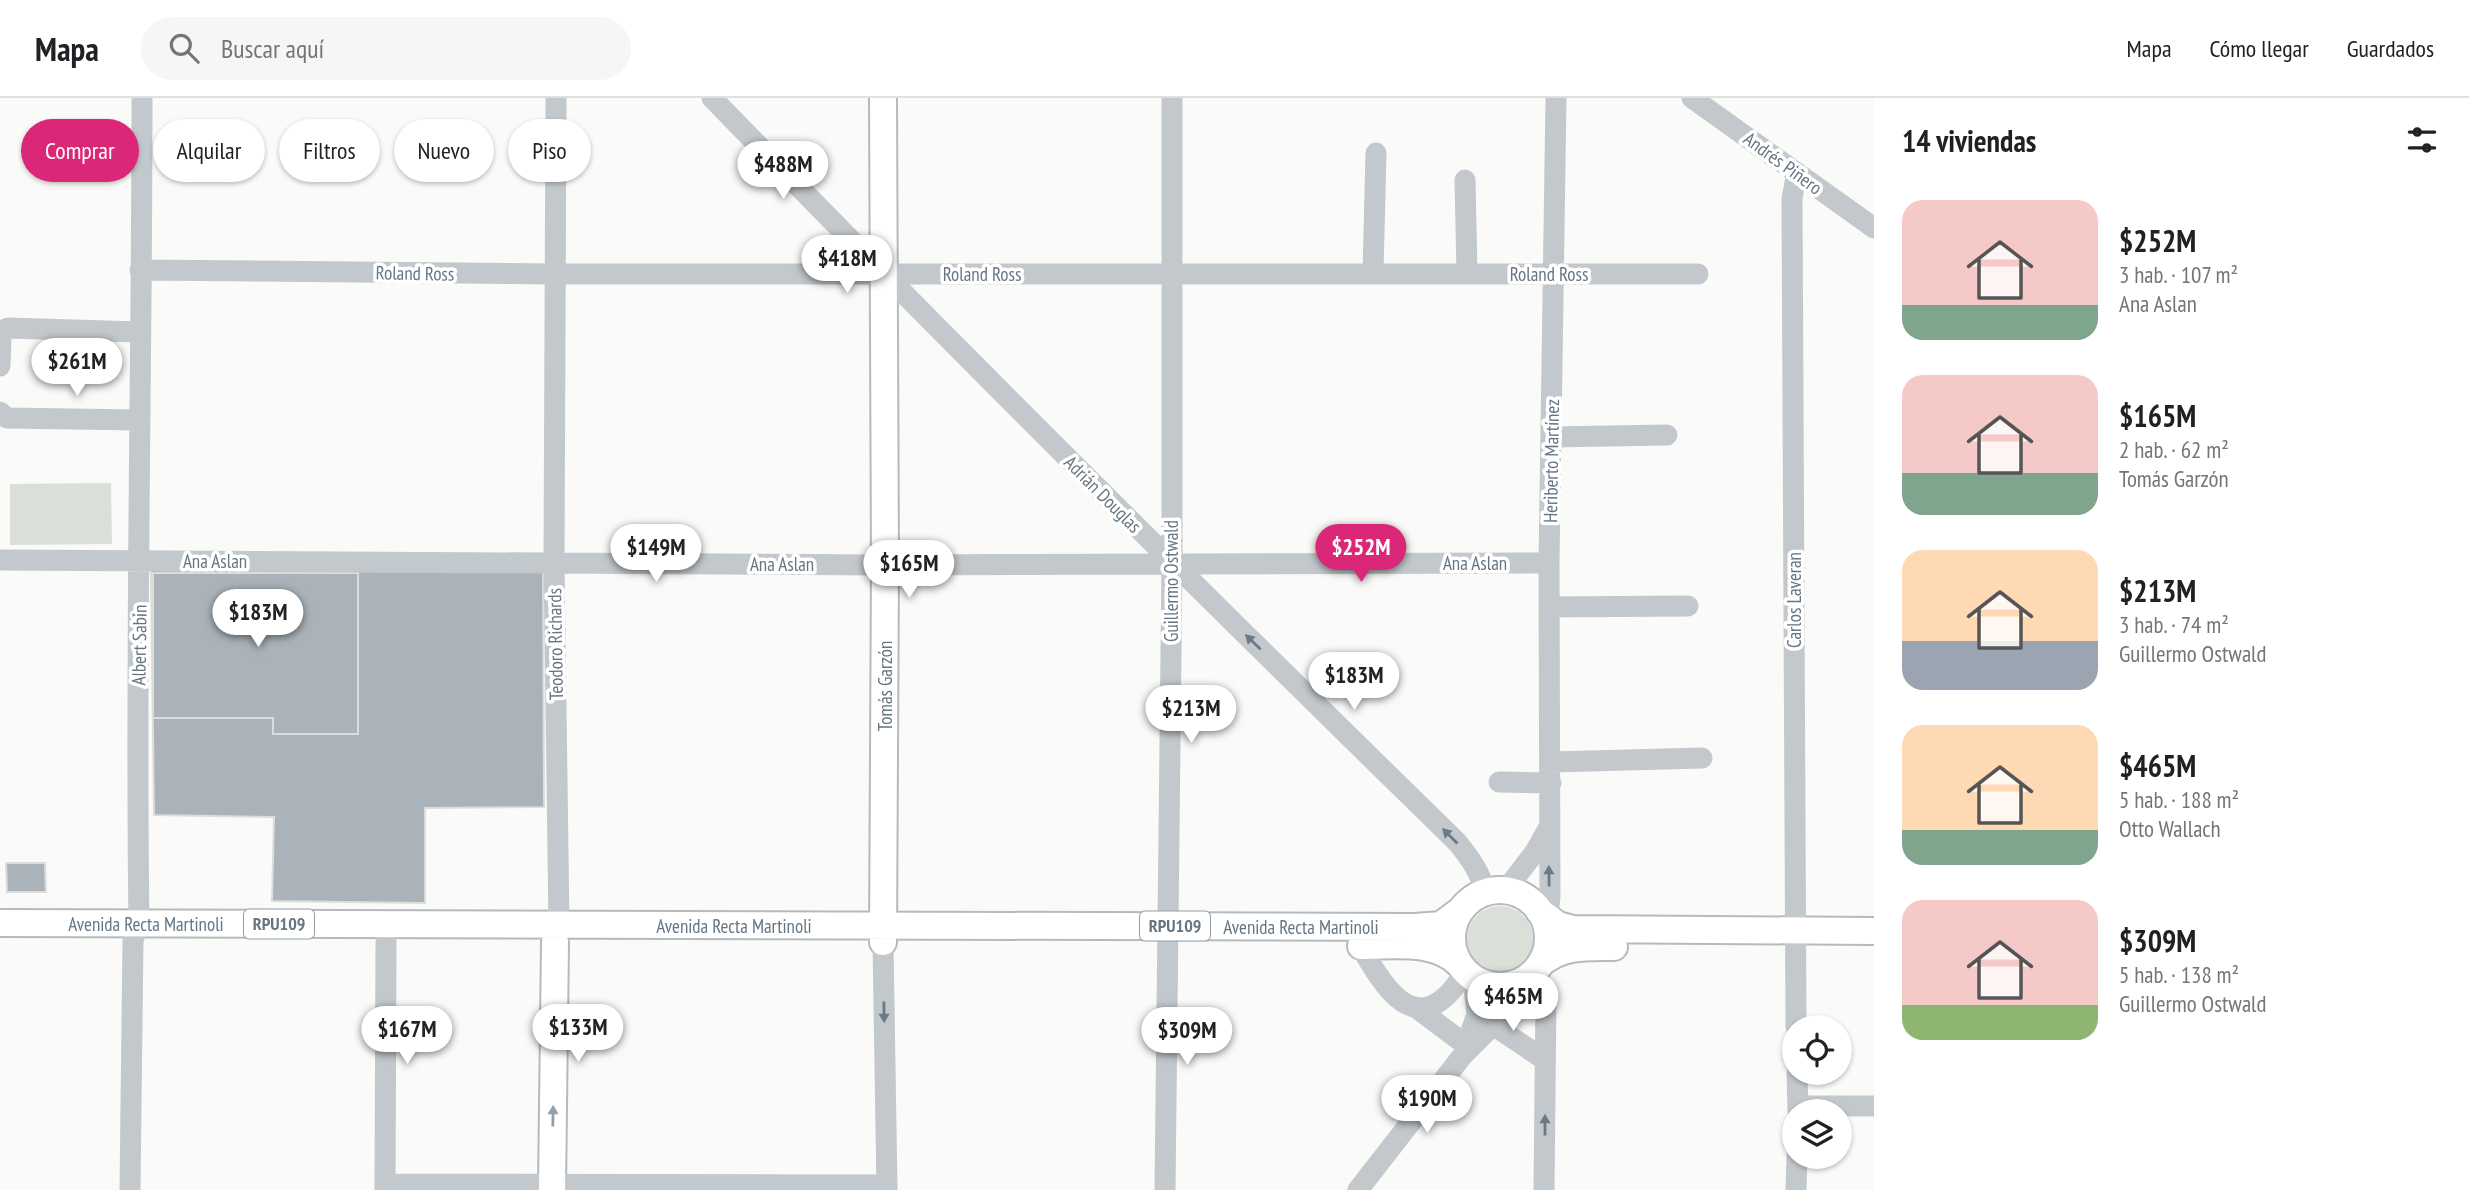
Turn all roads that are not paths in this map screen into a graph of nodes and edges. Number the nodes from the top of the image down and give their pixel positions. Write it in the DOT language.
graph roads {
  1 [pos="142,98"];
  2 [pos="556,98"];
  3 [pos="712,98"];
  4 [pos="883,98"];
  5 [pos="1172,98"];
  6 [pos="1556,98"];
  7 [pos="1692,98"];
  8 [pos="1376,153"];
  9 [pos="1797,173"];
  10 [pos="1465,180"];
  11 [pos="1874,228"];
  12 [pos="140,270"];
  13 [pos="1171,272"];
  14 [pos="1373,273"];
  15 [pos="555,274"];
  16 [pos="883,274"];
  17 [pos="1467,274"];
  18 [pos="1555,274"];
  19 [pos="1699,274"];
  20 [pos="139,332"];
  21 [pos="0,366"];
  22 [pos="0,412"];
  23 [pos="138,420"];
  24 [pos="1667,435"];
  25 [pos="1552,437"];
  26 [pos="0,560"];
  27 [pos="140,561"];
  28 [pos="554,562"];
  29 [pos="1172,563"];
  30 [pos="1549,563"];
  31 [pos="885,565"];
  32 [pos="1688,606"];
  33 [pos="1549,607"];
  34 [pos="1702,758"];
  35 [pos="1551,772"];
  36 [pos="1499,782"];
  37 [pos="1550,824"];
  38 [pos="1495,892"];
  39 [pos="1461,910"];
  40 [pos="1545,919"];
  41 [pos="0,923"];
  42 [pos="1874,931"];
  43 [pos="136,932"];
  44 [pos="557,934"];
  45 [pos="883,935"];
  46 [pos="1167,935"];
  47 [pos="1796,939"];
  48 [pos="0,940"];
  49 [pos="386,942"];
  50 [pos="1360,946"];
  51 [pos="1874,948"];
  52 [pos="1466,971"];
  53 [pos="1538,979"];
  54 [pos="1418,1009"];
  55 [pos="1796,1015"];
  56 [pos="1493,1025"];
  57 [pos="1464,1050"];
  58 [pos="1545,1059"];
  59 [pos="1874,1106"];
  60 [pos="1852,1107"];
  61 [pos="1797,1169"];
  62 [pos="385,1187"];
  63 [pos="552,1187"];
  64 [pos="887,1188"];
  65 [pos="130,1190"];
  66 [pos="1165,1190"];
  67 [pos="1358,1190"];
  68 [pos="1544,1190"];
  69 [pos="1796,1190"];
  1 -- 12 [label="street, Albert Sabin"];
  2 -- 15 [label="street, Teodoro Richards"];
  3 -- 16 [label="street, Adrián Douglas"];
  4 -- 16 [label="main road, Tomás Garzón"];
  5 -- 13 [label="street, Guillermo Ostwald"];
  6 -- 18 [label="street, Heriberto Martínez"];
  7 -- 9 [label="street, Andrés Piñero"];
  8 -- 14 [label="street"];
  9 -- 11 [label="street, Andrés Piñero"];
  9 -- 47 [label="street, Carlos Laveran"];
  10 -- 17 [label="street"];
  12 -- 15 [label="street, Roland Ross"];
  12 -- 20 [label="street, Albert Sabin"];
  13 -- 14 [label="street, Roland Ross"];
  13 -- 16 [label="street, Roland Ross"];
  13 -- 29 [label="street, Guillermo Ostwald"];
  14 -- 17 [label="street, Roland Ross"];
  15 -- 16 [label="street, Roland Ross"];
  15 -- 28 [label="street, Teodoro Richards"];
  16 -- 29 [label="street, Adrián Douglas"];
  16 -- 31 [label="main road, Tomás Garzón"];
  17 -- 18 [label="street, Roland Ross"];
  18 -- 19 [label="street, Roland Ross"];
  18 -- 25 [label="street, Heriberto Martínez"];
  20 -- 21 [label="street"];
  20 -- 23 [label="street, Albert Sabin"];
  22 -- 23 [label="street"];
  23 -- 27 [label="street, Albert Sabin"];
  24 -- 25 [label="street"];
  25 -- 30 [label="street, Heriberto Martínez"];
  26 -- 27 [label="street, Ana Aslan"];
  27 -- 28 [label="street, Ana Aslan"];
  27 -- 43 [label="street, Albert Sabin"];
  28 -- 31 [label="street, Ana Aslan"];
  28 -- 44 [label="street, Teodoro Richards"];
  29 -- 30 [label="street, Ana Aslan"];
  29 -- 31 [label="street, Ana Aslan"];
  38 -- 29 [label="street, Adrián Douglas, one-way"];
  29 -- 46 [label="street, Guillermo Ostwald"];
  30 -- 33 [label="street, Heriberto Martínez"];
  31 -- 45 [label="main road, Tomás Garzón"];
  32 -- 33 [label="street"];
  33 -- 35 [label="street, Heriberto Martínez"];
  34 -- 35 [label="street"];
  35 -- 36 [label="street"];
  35 -- 37 [label="street, Heriberto Martínez"];
  37 -- 38 [label="street, Heriberto Martínez"];
  40 -- 37 [label="street, Heriberto Martínez, one-way"];
  38 -- 39 [label="main road, RPU109"];
  38 -- 40 [label="main road, RPU109"];
  39 -- 46 [label="main road, Avenida Recta Martinoli / RPU109"];
  39 -- 52 [label="main road"];
  40 -- 47 [label="main road, RPU109"];
  40 -- 53 [label="main road"];
  41 -- 43 [label="main road, Avenida Recta Martinoli / RPU109"];
  42 -- 47 [label="main road, RPU109"];
  43 -- 44 [label="main road, Avenida Recta Martinoli / RPU109"];
  43 -- 48 [label="main road, Avenida Recta Martinoli / RPU109"];
  43 -- 49 [label="main road, Avenida Recta Martinoli / RPU109"];
  43 -- 65 [label="street, Albert Sabin"];
  44 -- 45 [label="main road, Avenida Recta Martinoli / RPU109"];
  44 -- 49 [label="main road, Avenida Recta Martinoli / RPU109"];
  63 -- 44 [label="main road, Teodoro Richards, one-way"];
  45 -- 46 [label="main road, Avenida Recta Martinoli / RPU109"];
  45 -- 64 [label="street, Tomás Garzón, one-way"];
  46 -- 50 [label="main road, Avenida Recta Martinoli / RPU109"];
  46 -- 66 [label="street, Guillermo Ostwald"];
  47 -- 51 [label="main road, RPU109"];
  47 -- 53 [label="main road, RPU109"];
  47 -- 55 [label="street, Carlos Laveran"];
  49 -- 62 [label="street"];
  50 -- 52 [label="main road, Avenida Recta Martinoli / RPU109"];
  50 -- 54 [label="street"];
  52 -- 53 [label="main road, RPU109"];
  52 -- 54 [label="street"];
  52 -- 57 [label="street"];
  53 -- 56 [label="street"];
  53 -- 58 [label="street"];
  54 -- 57 [label="street"];
  56 -- 57 [label="street"];
  56 -- 58 [label="street"];
  57 -- 67 [label="street"];
  68 -- 58 [label="street, one-way"];
  59 -- 60 [label="street"];
  61 -- 69 [label="street"];
  62 -- 63 [label="street"];
  63 -- 64 [label="street"];
}
